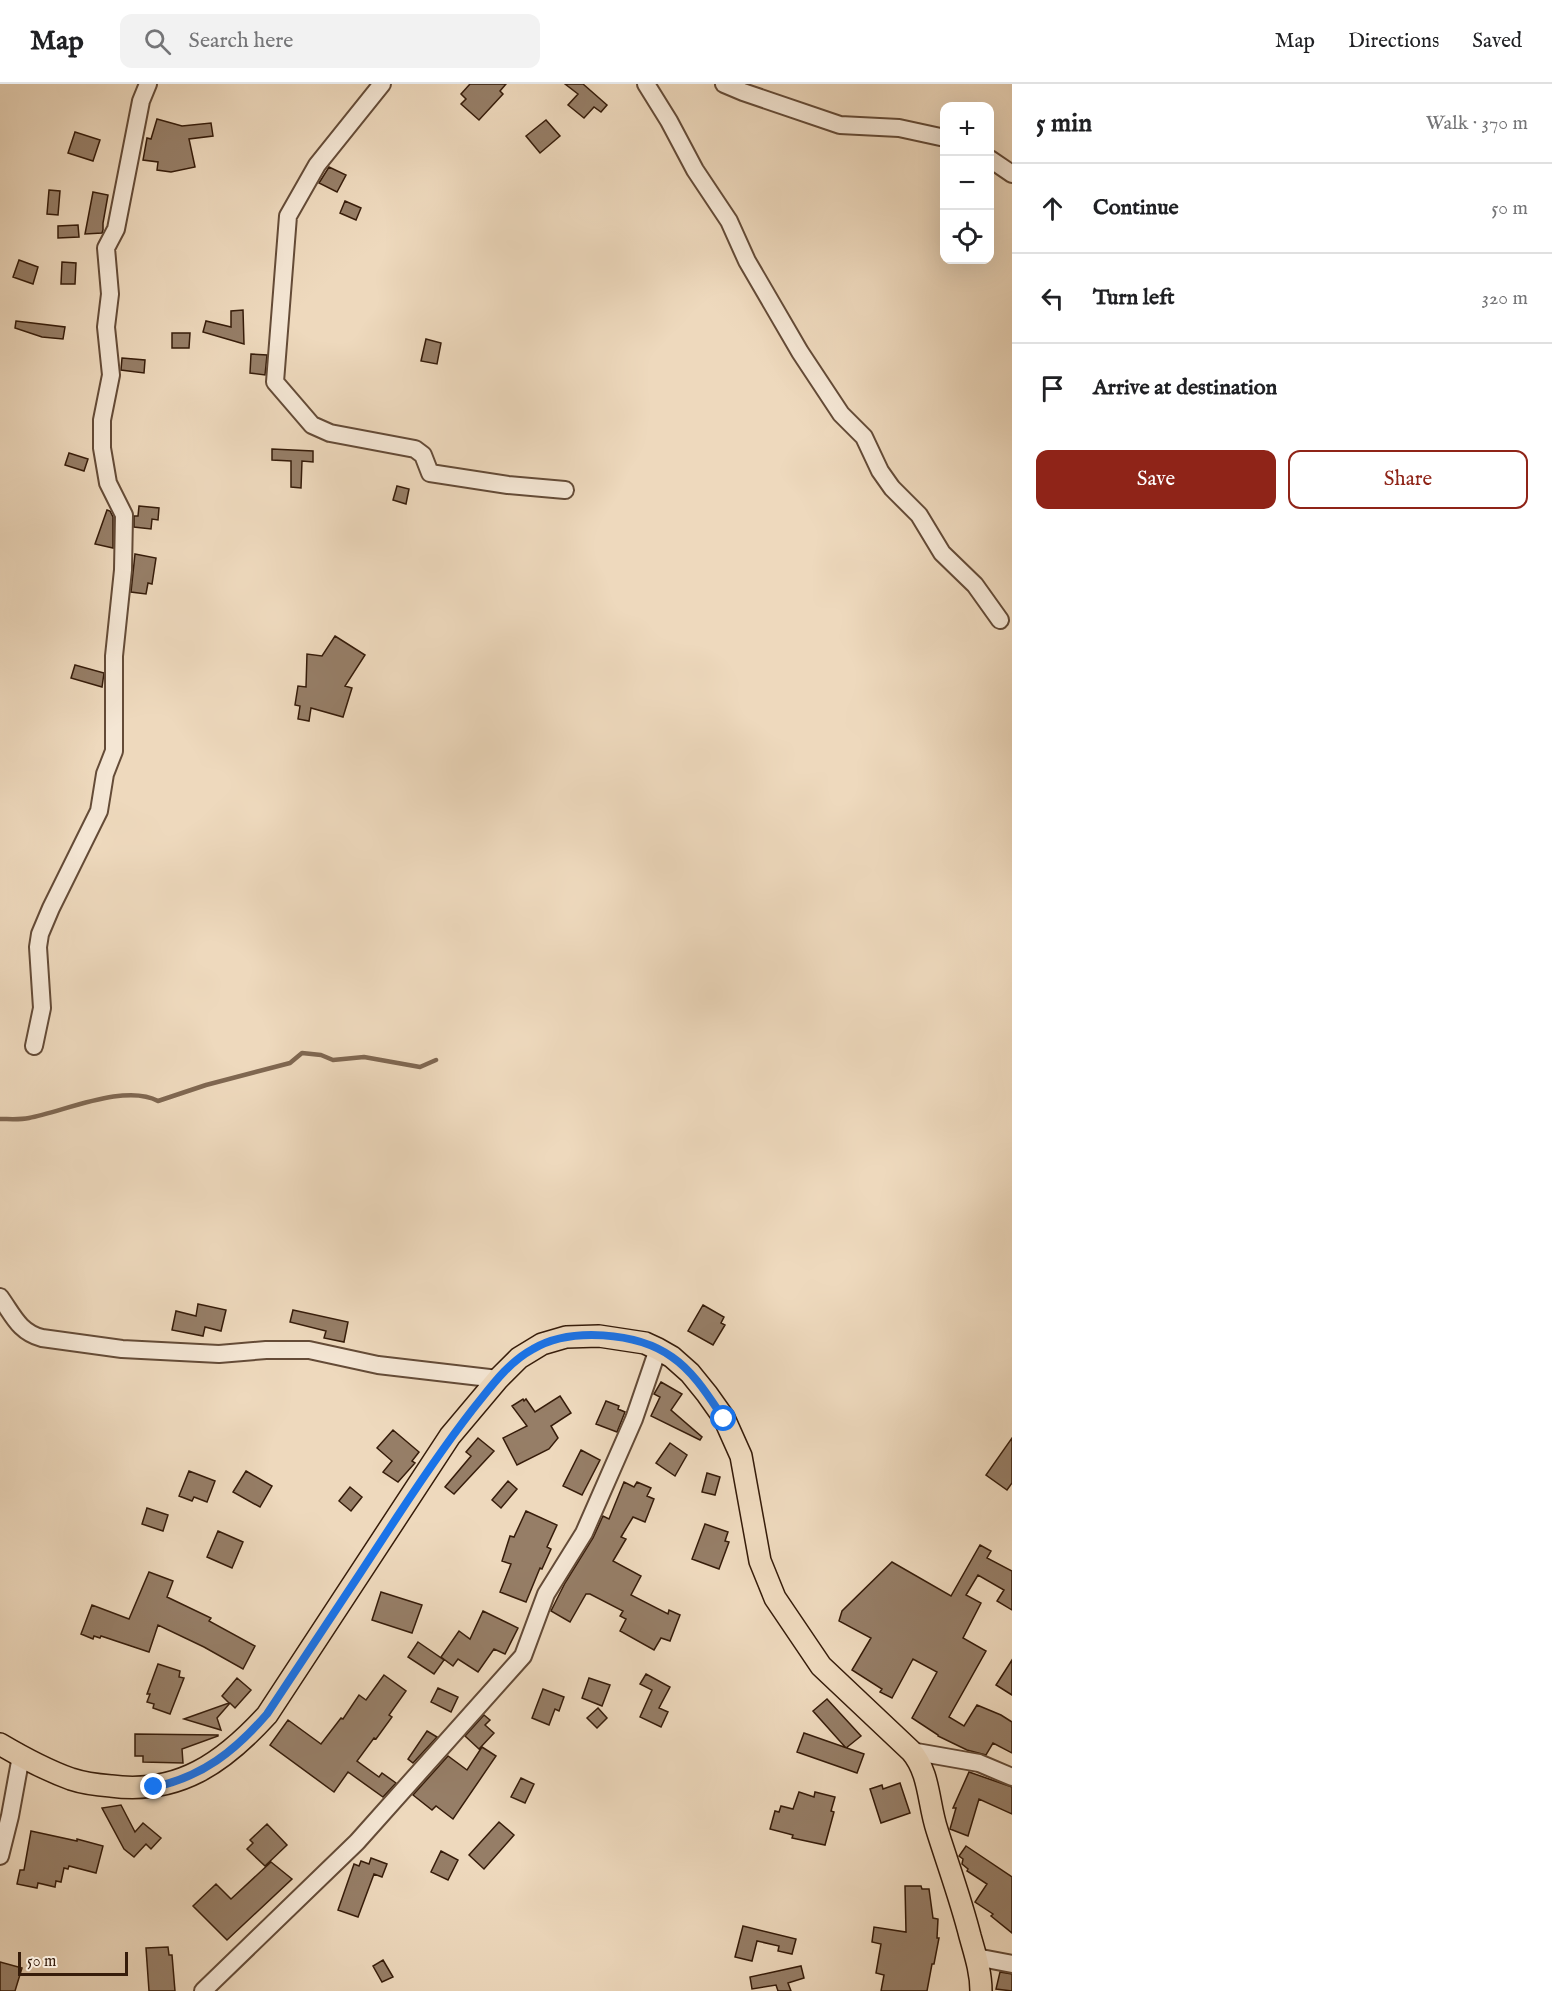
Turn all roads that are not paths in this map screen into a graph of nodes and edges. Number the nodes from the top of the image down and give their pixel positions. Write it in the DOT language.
graph roads {
  1 [pos="148,84"];
  2 [pos="382,84"];
  3 [pos="646,84"];
  4 [pos="724,84"];
  5 [pos="940,137"];
  6 [pos="994,162"];
  7 [pos="1012,174"];
  8 [pos="565,490"];
  9 [pos="999,621"];
  10 [pos="34,1046"];
  11 [pos="0,1297"];
  12 [pos="658,1349"];
  13 [pos="498,1379"];
  14 [pos="0,1744"];
  15 [pos="911,1751"];
  16 [pos="21,1756"];
  17 [pos="1012,1777"];
  18 [pos="0,1856"];
  19 [pos="976,1957"];
  20 [pos="1012,1964"];
  21 [pos="203,1991"];
  22 [pos="981,1991"];
  1 -- 10 [label="street"];
  2 -- 8 [label="street"];
  3 -- 9 [label="street"];
  4 -- 5 [label="street"];
  6 -- 7 [label="street"];
  11 -- 13 [label="street"];
  12 -- 13 [label="main road"];
  12 -- 15 [label="main road"];
  12 -- 21 [label="street"];
  13 -- 16 [label="main road"];
  14 -- 16 [label="main road"];
  15 -- 17 [label="street"];
  15 -- 19 [label="main road"];
  16 -- 18 [label="street"];
  19 -- 20 [label="street"];
  19 -- 22 [label="main road"];
}
